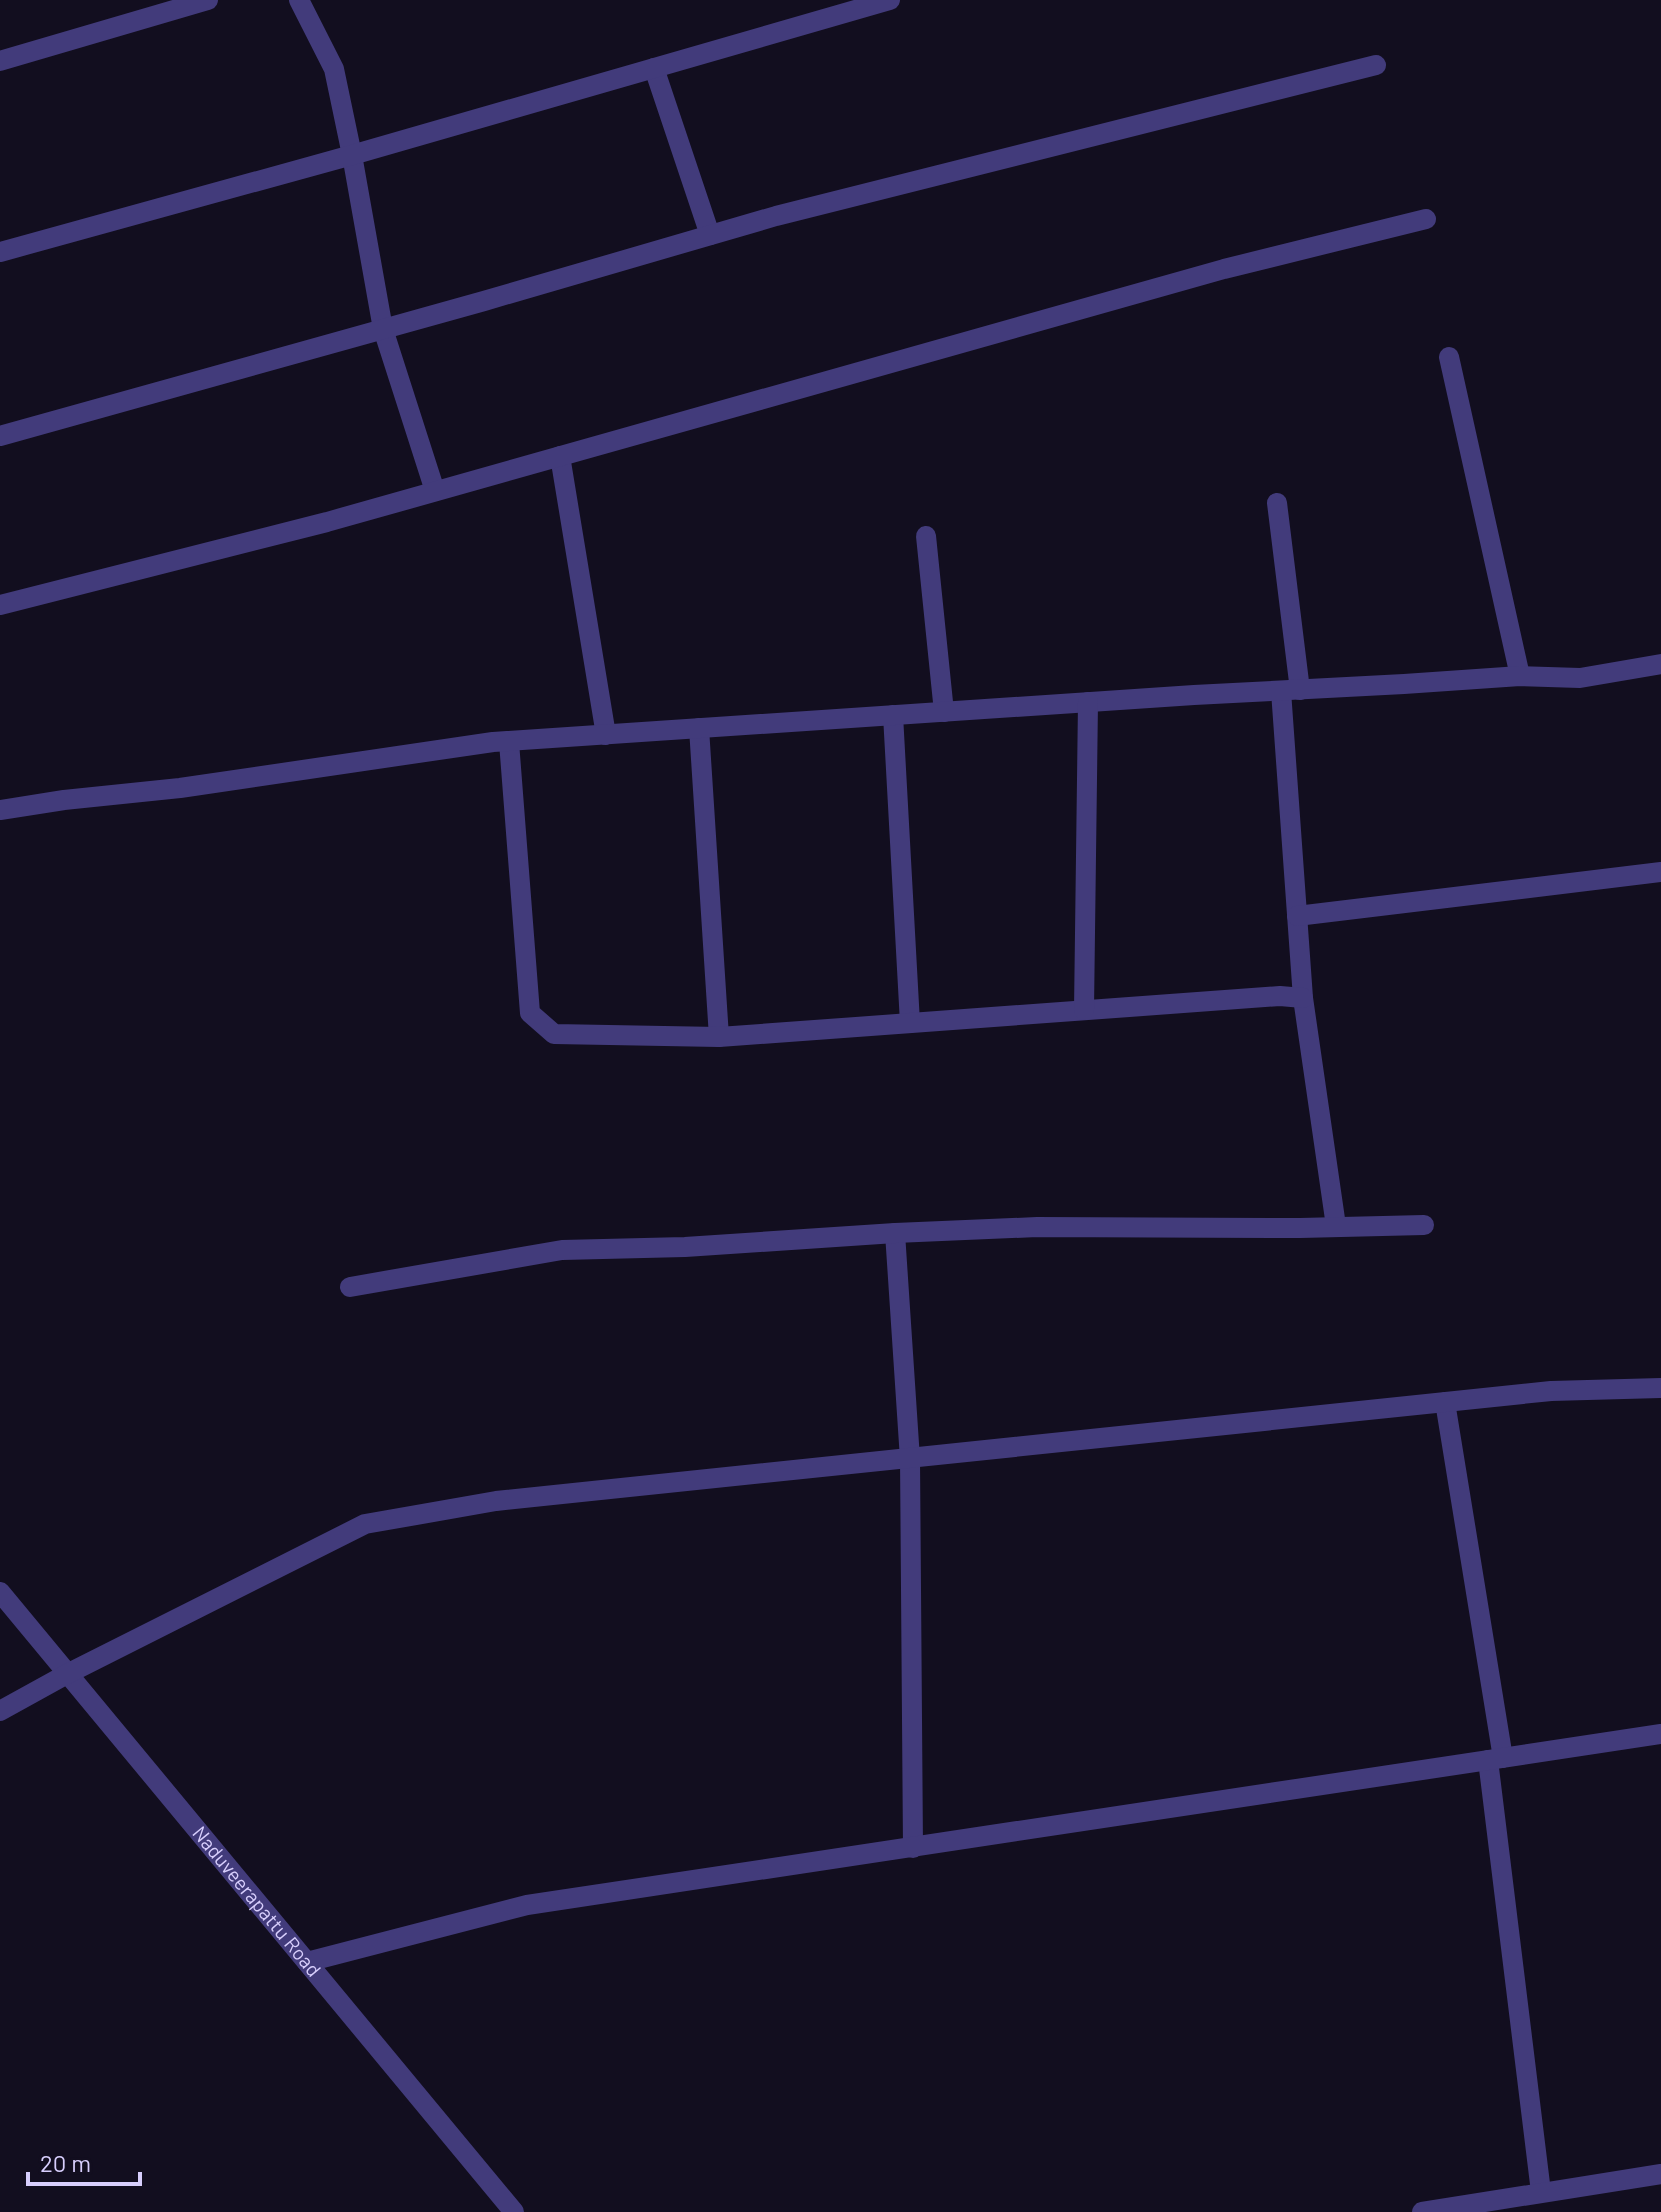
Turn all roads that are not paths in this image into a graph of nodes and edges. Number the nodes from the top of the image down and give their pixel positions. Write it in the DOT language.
graph roads {
  1 [pos="208,0"];
  2 [pos="299,0"];
  3 [pos="890,0"];
  4 [pos="0,61"];
  5 [pos="1376,65"];
  6 [pos="654,68"];
  7 [pos="352,155"];
  8 [pos="1426,219"];
  9 [pos="710,235"];
  10 [pos="0,252"];
  11 [pos="383,329"];
  12 [pos="1449,357"];
  13 [pos="0,436"];
  14 [pos="560,456"];
  15 [pos="435,491"];
  16 [pos="1277,503"];
  17 [pos="926,536"];
  18 [pos="0,605"];
  19 [pos="1661,664"];
  20 [pos="1520,676"];
  21 [pos="1291,690"];
  22 [pos="1088,702"];
  23 [pos="944,712"];
  24 [pos="893,715"];
  25 [pos="699,728"];
  26 [pos="606,735"];
  27 [pos="509,742"];
  28 [pos="0,810"];
  29 [pos="1661,872"];
  30 [pos="1297,916"];
  31 [pos="1303,998"];
  32 [pos="1084,1010"];
  33 [pos="910,1023"];
  34 [pos="719,1037"];
  35 [pos="1424,1225"];
  36 [pos="1336,1226"];
  37 [pos="895,1233"];
  38 [pos="350,1287"];
  39 [pos="1661,1388"];
  40 [pos="1445,1402"];
  41 [pos="910,1459"];
  42 [pos="0,1592"];
  43 [pos="67,1674"];
  44 [pos="0,1711"];
  45 [pos="1661,1734"];
  46 [pos="1495,1759"];
  47 [pos="913,1848"];
  48 [pos="307,1962"];
  49 [pos="1661,2174"];
  50 [pos="1541,2192"];
  51 [pos="514,2212"];
  52 [pos="1422,2212"];
  1 -- 4 [label="street"];
  2 -- 7 [label="street"];
  3 -- 6 [label="street"];
  5 -- 9 [label="street"];
  6 -- 7 [label="street"];
  6 -- 9 [label="street"];
  7 -- 10 [label="street"];
  7 -- 11 [label="street"];
  8 -- 14 [label="street"];
  9 -- 11 [label="street"];
  11 -- 13 [label="street"];
  11 -- 15 [label="street"];
  12 -- 20 [label="street"];
  14 -- 15 [label="street"];
  14 -- 26 [label="street"];
  15 -- 18 [label="street"];
  16 -- 21 [label="street"];
  17 -- 23 [label="street"];
  19 -- 20 [label="street"];
  20 -- 21 [label="street"];
  21 -- 22 [label="street"];
  21 -- 30 [label="street"];
  22 -- 23 [label="street"];
  22 -- 32 [label="street"];
  23 -- 24 [label="street"];
  24 -- 25 [label="street"];
  24 -- 33 [label="street"];
  25 -- 26 [label="street"];
  25 -- 34 [label="street"];
  26 -- 27 [label="street"];
  27 -- 28 [label="street"];
  27 -- 34 [label="street"];
  29 -- 30 [label="street"];
  30 -- 31 [label="street"];
  31 -- 32 [label="street"];
  31 -- 36 [label="street"];
  32 -- 33 [label="street"];
  33 -- 34 [label="street"];
  35 -- 36 [label="street"];
  36 -- 37 [label="street"];
  37 -- 38 [label="street"];
  37 -- 41 [label="street"];
  39 -- 40 [label="street"];
  40 -- 41 [label="street"];
  40 -- 46 [label="street"];
  41 -- 43 [label="street"];
  41 -- 47 [label="street"];
  42 -- 43 [label="street, Naduveerapattu Road"];
  43 -- 44 [label="street"];
  43 -- 48 [label="street, Naduveerapattu Road"];
  45 -- 46 [label="street"];
  46 -- 47 [label="street"];
  46 -- 50 [label="street"];
  47 -- 48 [label="street"];
  48 -- 51 [label="street, Naduveerapattu Road"];
  49 -- 50 [label="street"];
  50 -- 52 [label="street"];
}
